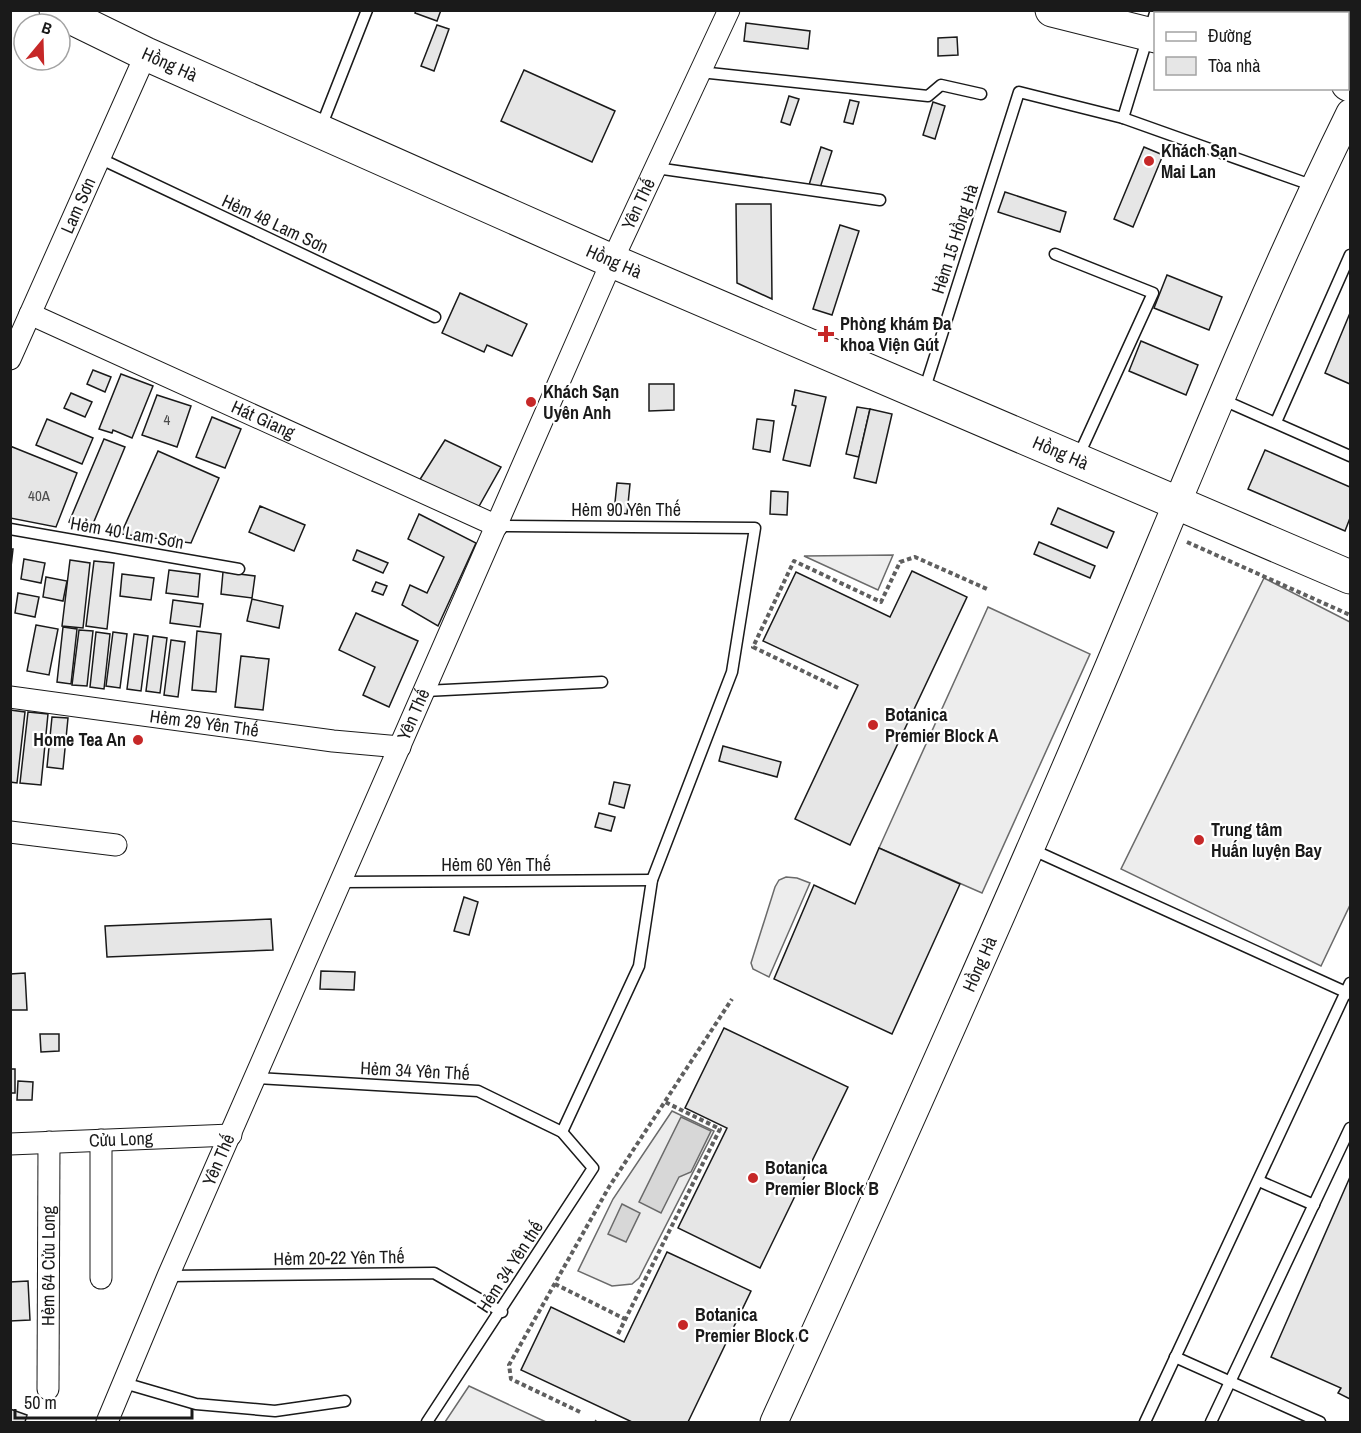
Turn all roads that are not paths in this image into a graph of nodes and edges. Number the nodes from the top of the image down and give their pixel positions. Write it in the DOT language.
graph roads {
  1 [pos="56,10"];
  2 [pos="367,10"];
  3 [pos="729,10"];
  4 [pos="1052,10"];
  5 [pos="1153,27"];
  6 [pos="146,54"];
  7 [pos="700,72"];
  8 [pos="981,94"];
  9 [pos="1350,113"];
  10 [pos="1123,118"];
  11 [pos="320,129"];
  12 [pos="101,159"];
  13 [pos="656,168"];
  14 [pos="1314,186"];
  15 [pos="880,200"];
  16 [pos="1055,254"];
  17 [pos="1350,255"];
  18 [pos="612,261"];
  19 [pos="30,314"];
  20 [pos="435,317"];
  21 [pos="10,359"];
  22 [pos="922,395"];
  23 [pos="1221,399"];
  24 [pos="1276,422"];
  25 [pos="1350,456"];
  26 [pos="1076,460"];
  27 [pos="1171,517"];
  28 [pos="497,526"];
  29 [pos="10,529"];
  30 [pos="239,569"];
  31 [pos="1350,578"];
  32 [pos="602,682"];
  33 [pos="425,691"];
  34 [pos="10,697"];
  35 [pos="400,747"];
  36 [pos="10,832"];
  37 [pos="116,845"];
  38 [pos="1029,849"];
  39 [pos="652,880"];
  40 [pos="342,882"];
  41 [pos="1349,990"];
  42 [pos="256,1078"];
  43 [pos="1350,1128"];
  44 [pos="562,1132"];
  45 [pos="231,1135"];
  46 [pos="101,1140"];
  47 [pos="49,1142"];
  48 [pos="10,1144"];
  49 [pos="1259,1180"];
  50 [pos="1314,1205"];
  51 [pos="168,1276"];
  52 [pos="101,1278"];
  53 [pos="502,1312"];
  54 [pos="1175,1357"];
  55 [pos="123,1383"];
  56 [pos="1230,1383"];
  57 [pos="48,1389"];
  58 [pos="345,1401"];
  59 [pos="107,1422"];
  60 [pos="427,1422"];
  61 [pos="774,1422"];
  62 [pos="1144,1422"];
  63 [pos="1211,1422"];
  64 [pos="1320,1422"];
  1 -- 6 [label="main road, Hồng Hà"];
  2 -- 11 [label="lane"];
  3 -- 7 [label="street, Yên Thế"];
  4 -- 5 [label="main road"];
  5 -- 10 [label="lane"];
  6 -- 11 [label="main road, Hồng Hà"];
  6 -- 12 [label="street, Lam Sơn"];
  7 -- 8 [label="lane"];
  7 -- 13 [label="street, Yên Thế"];
  9 -- 14 [label="street, Hồng Hà"];
  10 -- 14 [label="lane"];
  10 -- 22 [label="lane, Hẻm 15 Hồng Hà"];
  11 -- 18 [label="main road, Hồng Hà"];
  12 -- 19 [label="street, Lam Sơn"];
  12 -- 20 [label="lane, Hẻm 48 Lam Sơn"];
  13 -- 15 [label="lane"];
  13 -- 18 [label="street, Yên Thế"];
  14 -- 23 [label="street, Hồng Hà"];
  16 -- 26 [label="lane"];
  17 -- 24 [label="lane"];
  18 -- 22 [label="main road, Hồng Hà"];
  18 -- 28 [label="street, Yên Thế"];
  19 -- 21 [label="street, Lam Sơn"];
  19 -- 28 [label="street, Hát Giang"];
  22 -- 26 [label="main road, Hồng Hà"];
  23 -- 24 [label="lane"];
  23 -- 27 [label="street, Hồng Hà"];
  24 -- 25 [label="lane"];
  26 -- 27 [label="main road, Hồng Hà"];
  27 -- 31 [label="main road, Hồng Hà"];
  27 -- 38 [label="street, Hồng Hà"];
  28 -- 33 [label="street, Yên Thế"];
  28 -- 39 [label="lane, Hẻm 90 Yên Thế"];
  29 -- 30 [label="lane, Hẻm 40 Lam Sơn"];
  32 -- 33 [label="lane"];
  33 -- 35 [label="street, Yên Thế"];
  34 -- 35 [label="street, Hẻm 29 Yên Thế"];
  35 -- 40 [label="street, Yên Thế"];
  36 -- 37 [label="street"];
  38 -- 41 [label="lane"];
  38 -- 61 [label="street, Hồng Hà"];
  39 -- 40 [label="lane, Hẻm 60 Yên Thế"];
  39 -- 44 [label="lane"];
  40 -- 42 [label="street, Yên Thế"];
  41 -- 49 [label="lane"];
  42 -- 44 [label="lane, Hẻm 34 Yên Thế"];
  42 -- 45 [label="street, Yên Thế"];
  43 -- 50 [label="lane"];
  44 -- 53 [label="lane, Hẻm 34 Yên thế"];
  45 -- 46 [label="street, Cửu Long"];
  45 -- 51 [label="street, Yên Thế"];
  46 -- 47 [label="street, Cửu Long"];
  46 -- 52 [label="street"];
  47 -- 48 [label="street, Cửu Long"];
  47 -- 57 [label="street, Hẻm 64 Cửu Long"];
  49 -- 50 [label="lane"];
  49 -- 54 [label="lane"];
  50 -- 56 [label="lane"];
  51 -- 53 [label="lane, Hẻm 20-22 Yên Thế"];
  51 -- 55 [label="street, Yên Thế"];
  53 -- 60 [label="lane, Hẻm 34 Yên thế"];
  54 -- 56 [label="lane"];
  54 -- 62 [label="lane"];
  55 -- 58 [label="lane"];
  55 -- 59 [label="street, Yên Thế"];
  56 -- 63 [label="lane"];
  56 -- 64 [label="lane"];
}
